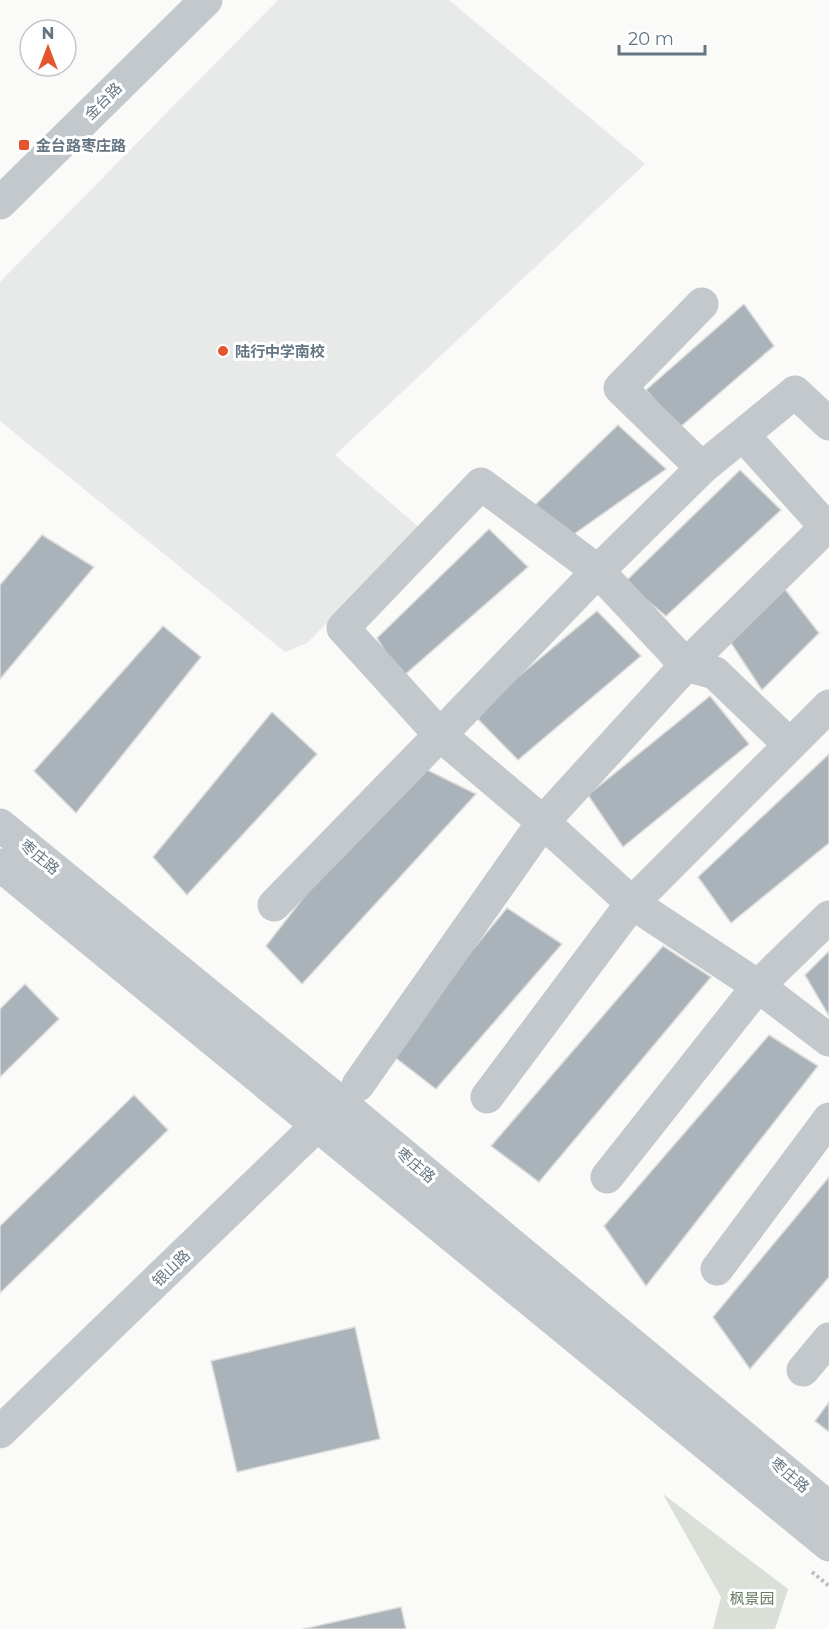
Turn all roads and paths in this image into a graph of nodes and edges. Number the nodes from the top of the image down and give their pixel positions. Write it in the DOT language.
graph roads {
  1 [pos="206,0"];
  2 [pos="0,203"];
  3 [pos="702,304"];
  4 [pos="829,424"];
  5 [pos="743,435"];
  6 [pos="702,468"];
  7 [pos="827,525"];
  8 [pos="598,571"];
  9 [pos="686,664"];
  10 [pos="829,705"];
  11 [pos="440,735"];
  12 [pos="790,745"];
  13 [pos="543,822"];
  14 [pos="0,825"];
  15 [pos="0,865"];
  16 [pos="632,903"];
  17 [pos="274,905"];
  18 [pos="829,917"];
  19 [pos="758,986"];
  20 [pos="829,1040"];
  21 [pos="349,1094"];
  22 [pos="487,1097"];
  23 [pos="829,1119"];
  24 [pos="317,1126"];
  25 [pos="607,1177"];
  26 [pos="717,1269"];
  27 [pos="829,1339"];
  28 [pos="803,1370"];
  29 [pos="0,1432"];
  30 [pos="829,1508"];
  31 [pos="829,1545"];
  1 -- 2 [label="street, 金台路"];
  3 -- 6 [label="street"];
  4 -- 5 [label="street"];
  5 -- 6 [label="street"];
  5 -- 7 [label="street"];
  6 -- 8 [label="street"];
  7 -- 9 [label="street, 银山路"];
  8 -- 9 [label="street"];
  8 -- 11 [label="street"];
  8 -- 11 [label="street"];
  9 -- 12 [label="street"];
  9 -- 13 [label="street, 银山路"];
  10 -- 12 [label="street"];
  11 -- 13 [label="street"];
  11 -- 17 [label="street"];
  12 -- 16 [label="street"];
  13 -- 16 [label="street"];
  13 -- 21 [label="street, 银山路"];
  14 -- 21 [label="street, 枣庄路"];
  15 -- 24 [label="street, 枣庄路"];
  16 -- 19 [label="street"];
  16 -- 22 [label="street"];
  18 -- 19 [label="street"];
  19 -- 20 [label="street"];
  19 -- 25 [label="street"];
  21 -- 24 [label="street, 银山路"];
  21 -- 30 [label="street, 枣庄路"];
  23 -- 26 [label="street"];
  24 -- 29 [label="street, 银山路"];
  24 -- 31 [label="street, 枣庄路"];
  27 -- 28 [label="street"];
}
